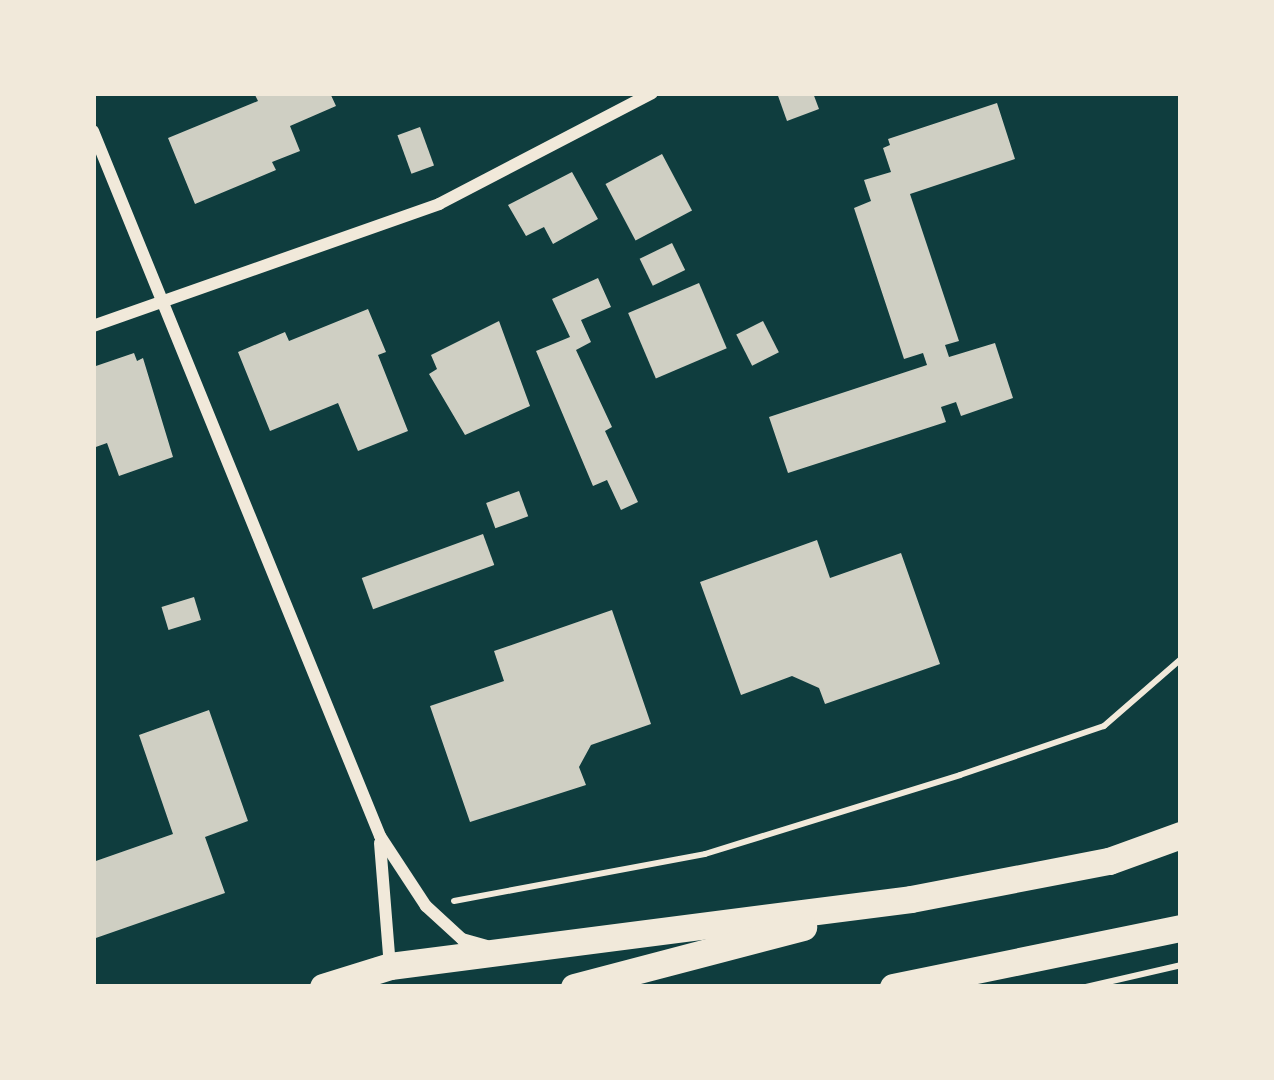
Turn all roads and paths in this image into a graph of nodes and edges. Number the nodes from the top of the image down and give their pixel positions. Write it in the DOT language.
graph roads {
  1 [pos="652,93"];
  2 [pos="93,131"];
  3 [pos="161,302"];
  4 [pos="93,326"];
  5 [pos="1181,658"];
  6 [pos="1181,835"];
  7 [pos="380,836"];
  8 [pos="911,898"];
  9 [pos="450,902"];
  10 [pos="1181,928"];
  11 [pos="505,951"];
  12 [pos="1181,965"];
  13 [pos="386,976"];
  14 [pos="322,987"];
  15 [pos="574,987"];
  16 [pos="893,987"];
  17 [pos="1087,987"];
  1 -- 3 [label="street"];
  2 -- 3 [label="street"];
  3 -- 4 [label="street"];
  3 -- 7 [label="street"];
  5 -- 9 [label="path"];
  6 -- 8 [label="main road"];
  7 -- 11 [label="street"];
  7 -- 13 [label="street"];
  8 -- 11 [label="main road"];
  8 -- 15 [label="main road"];
  10 -- 16 [label="main road"];
  11 -- 13 [label="main road"];
  12 -- 17 [label="path"];
  13 -- 14 [label="main road"];
}
